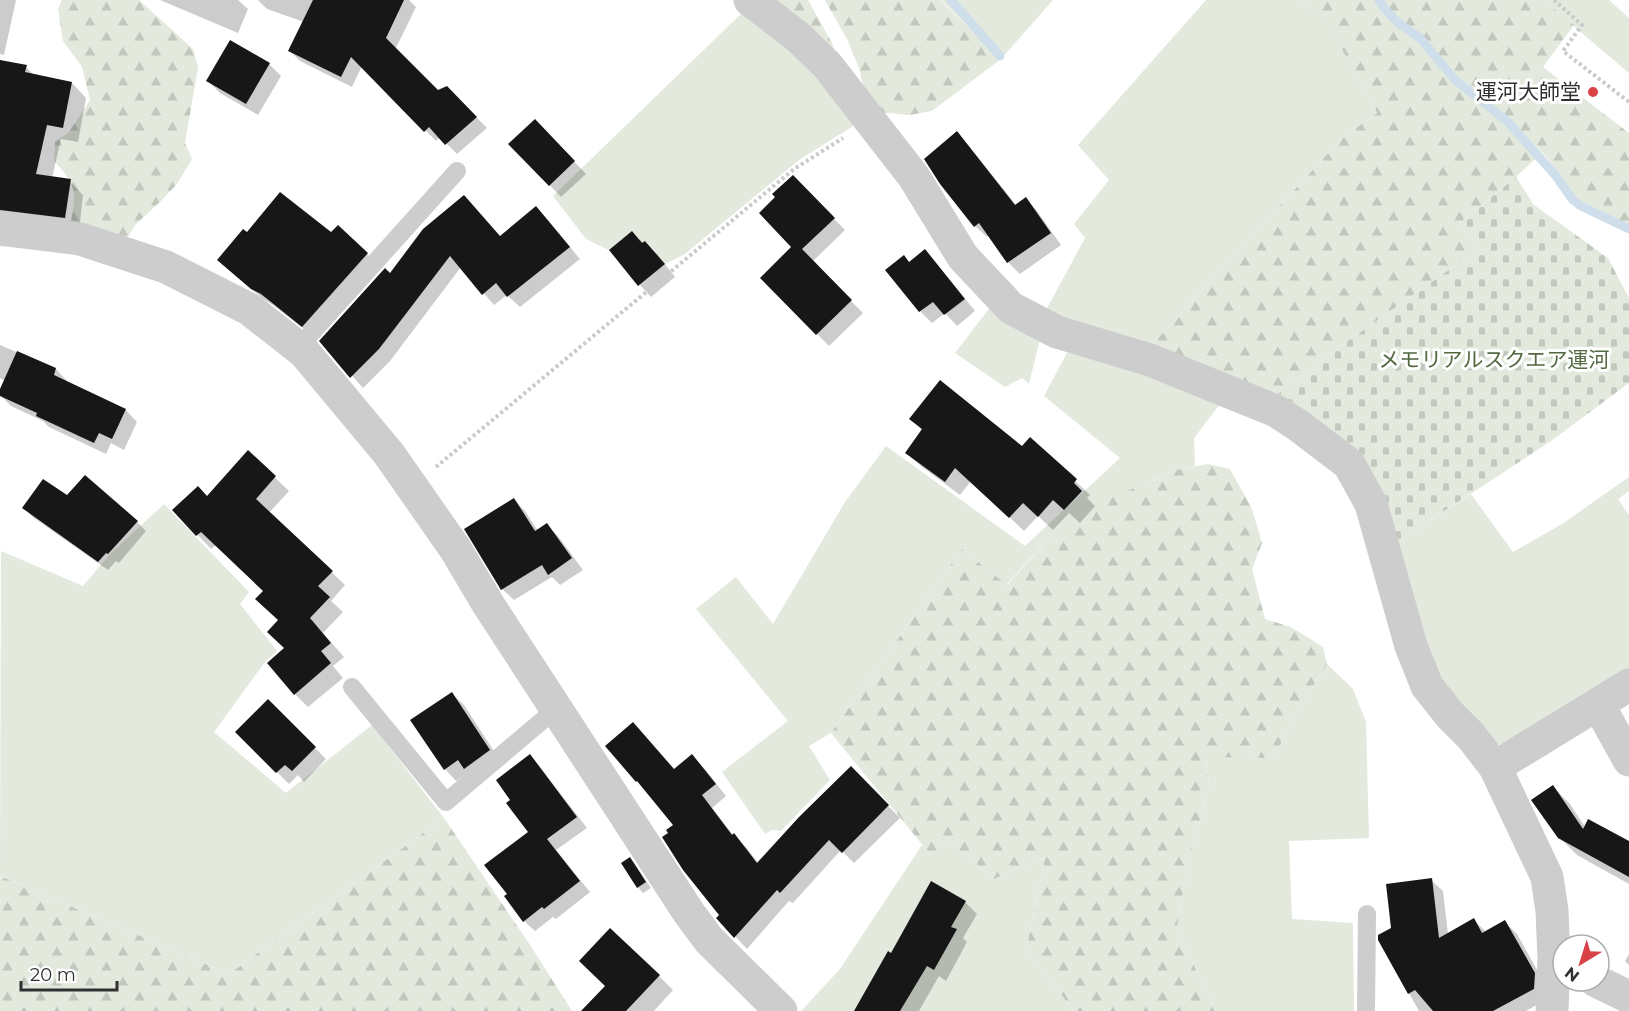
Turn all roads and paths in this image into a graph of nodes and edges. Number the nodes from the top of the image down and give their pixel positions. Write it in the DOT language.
graph roads {
  1 [pos="750,0"];
  2 [pos="1554,0"];
  3 [pos="1629,102"];
  4 [pos="870,120"];
  5 [pos="457,171"];
  6 [pos="0,230"];
  7 [pos="298,348"];
  8 [pos="412,486"];
  9 [pos="1629,685"];
  10 [pos="352,687"];
  11 [pos="1598,704"];
  12 [pos="556,709"];
  13 [pos="1629,760"];
  14 [pos="1495,767"];
  15 [pos="1366,914"];
  16 [pos="1555,933"];
  17 [pos="1611,989"];
  18 [pos="1554,993"];
  19 [pos="1629,998"];
  20 [pos="781,1011"];
  21 [pos="1366,1011"];
  22 [pos="1552,1011"];
  1 -- 4 [label="street"];
  2 -- 3 [label="path"];
  4 -- 8 [label="path"];
  4 -- 14 [label="street"];
  5 -- 7 [label="lane"];
  6 -- 7 [label="street"];
  7 -- 8 [label="street"];
  8 -- 12 [label="street"];
  9 -- 11 [label="street"];
  10 -- 12 [label="lane"];
  11 -- 13 [label="street"];
  11 -- 14 [label="street"];
  12 -- 20 [label="street"];
  14 -- 16 [label="street"];
  15 -- 21 [label="lane"];
  17 -- 19 [label="street"];
  18 -- 22 [label="street"];
}
